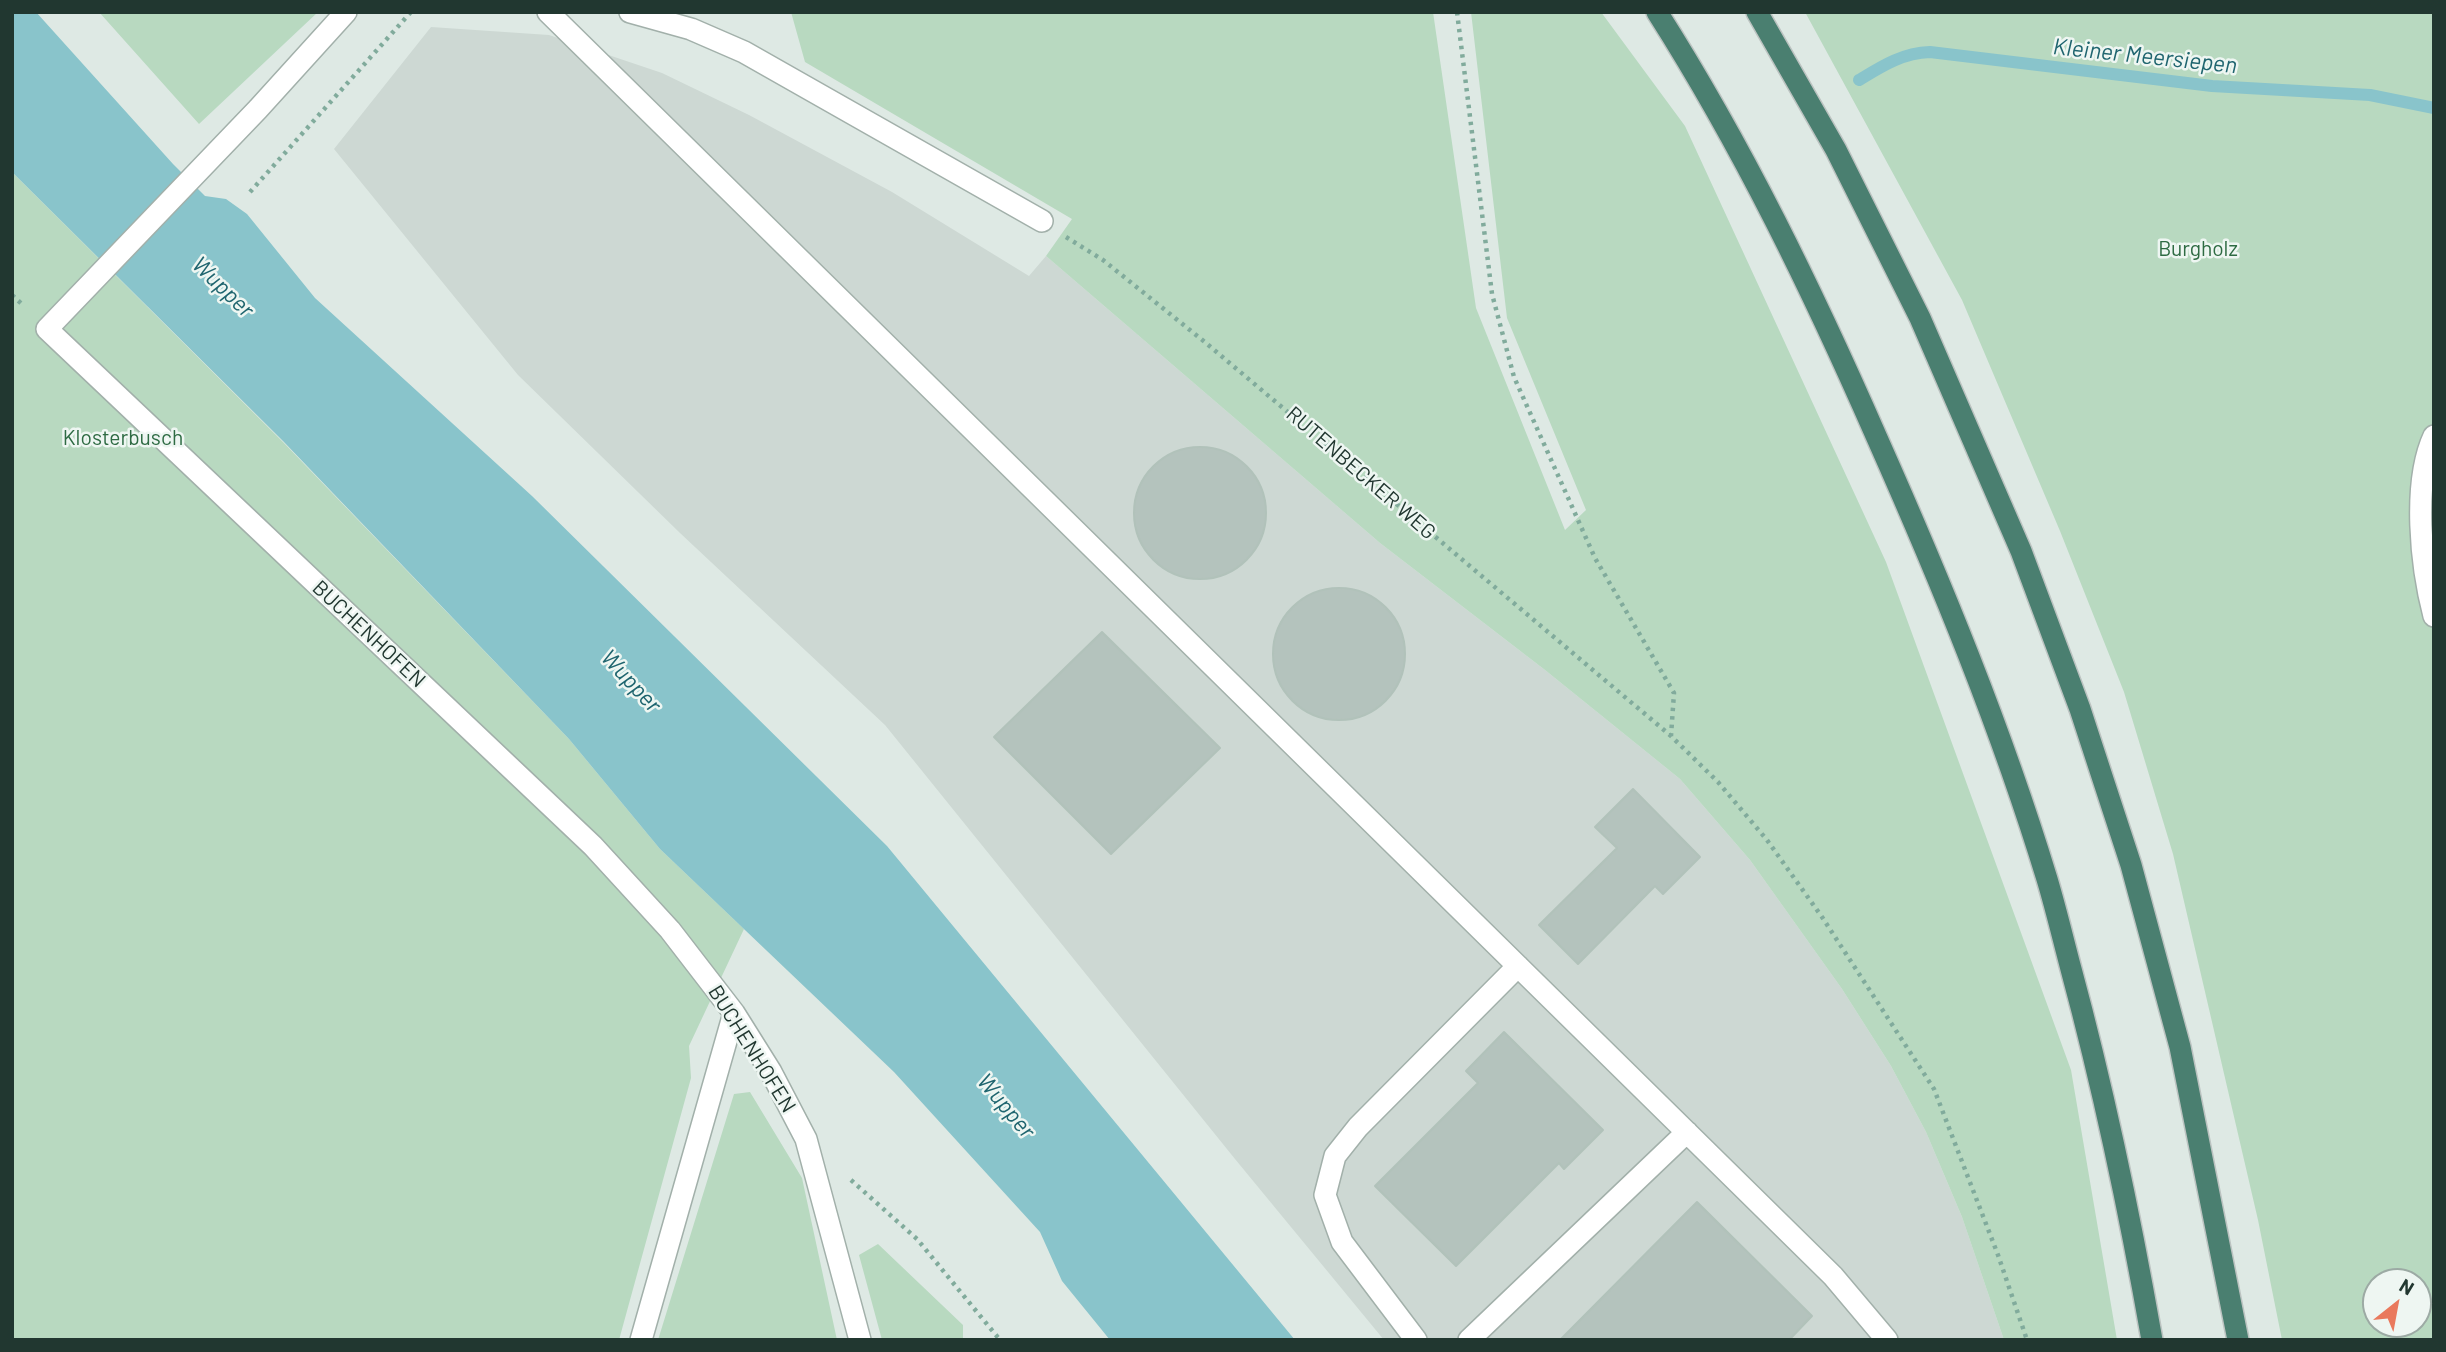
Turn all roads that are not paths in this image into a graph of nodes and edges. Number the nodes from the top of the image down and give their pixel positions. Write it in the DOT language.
graph roads {
  1 [pos="346,12"];
  2 [pos="548,12"];
  3 [pos="630,12"];
  4 [pos="1657,12"];
  5 [pos="1757,12"];
  6 [pos="1042,221"];
  7 [pos="2434,436"];
  8 [pos="2434,616"];
  9 [pos="1518,965"];
  10 [pos="734,1013"];
  11 [pos="1687,1132"];
  12 [pos="641,1340"];
  13 [pos="860,1340"];
  14 [pos="1416,1340"];
  15 [pos="1469,1340"];
  16 [pos="1887,1340"];
  17 [pos="2152,1340"];
  18 [pos="2238,1340"];
  1 -- 10 [label="lane, BUCHENHOFEN"];
  2 -- 9 [label="lane"];
  3 -- 6 [label="lane"];
  4 -- 17 [label="highway"];
  5 -- 18 [label="highway"];
  7 -- 8 [label="lane"];
  9 -- 11 [label="lane"];
  9 -- 14 [label="lane"];
  10 -- 12 [label="lane"];
  10 -- 13 [label="lane, BUCHENHOFEN"];
  11 -- 15 [label="lane"];
  11 -- 16 [label="lane"];
}
